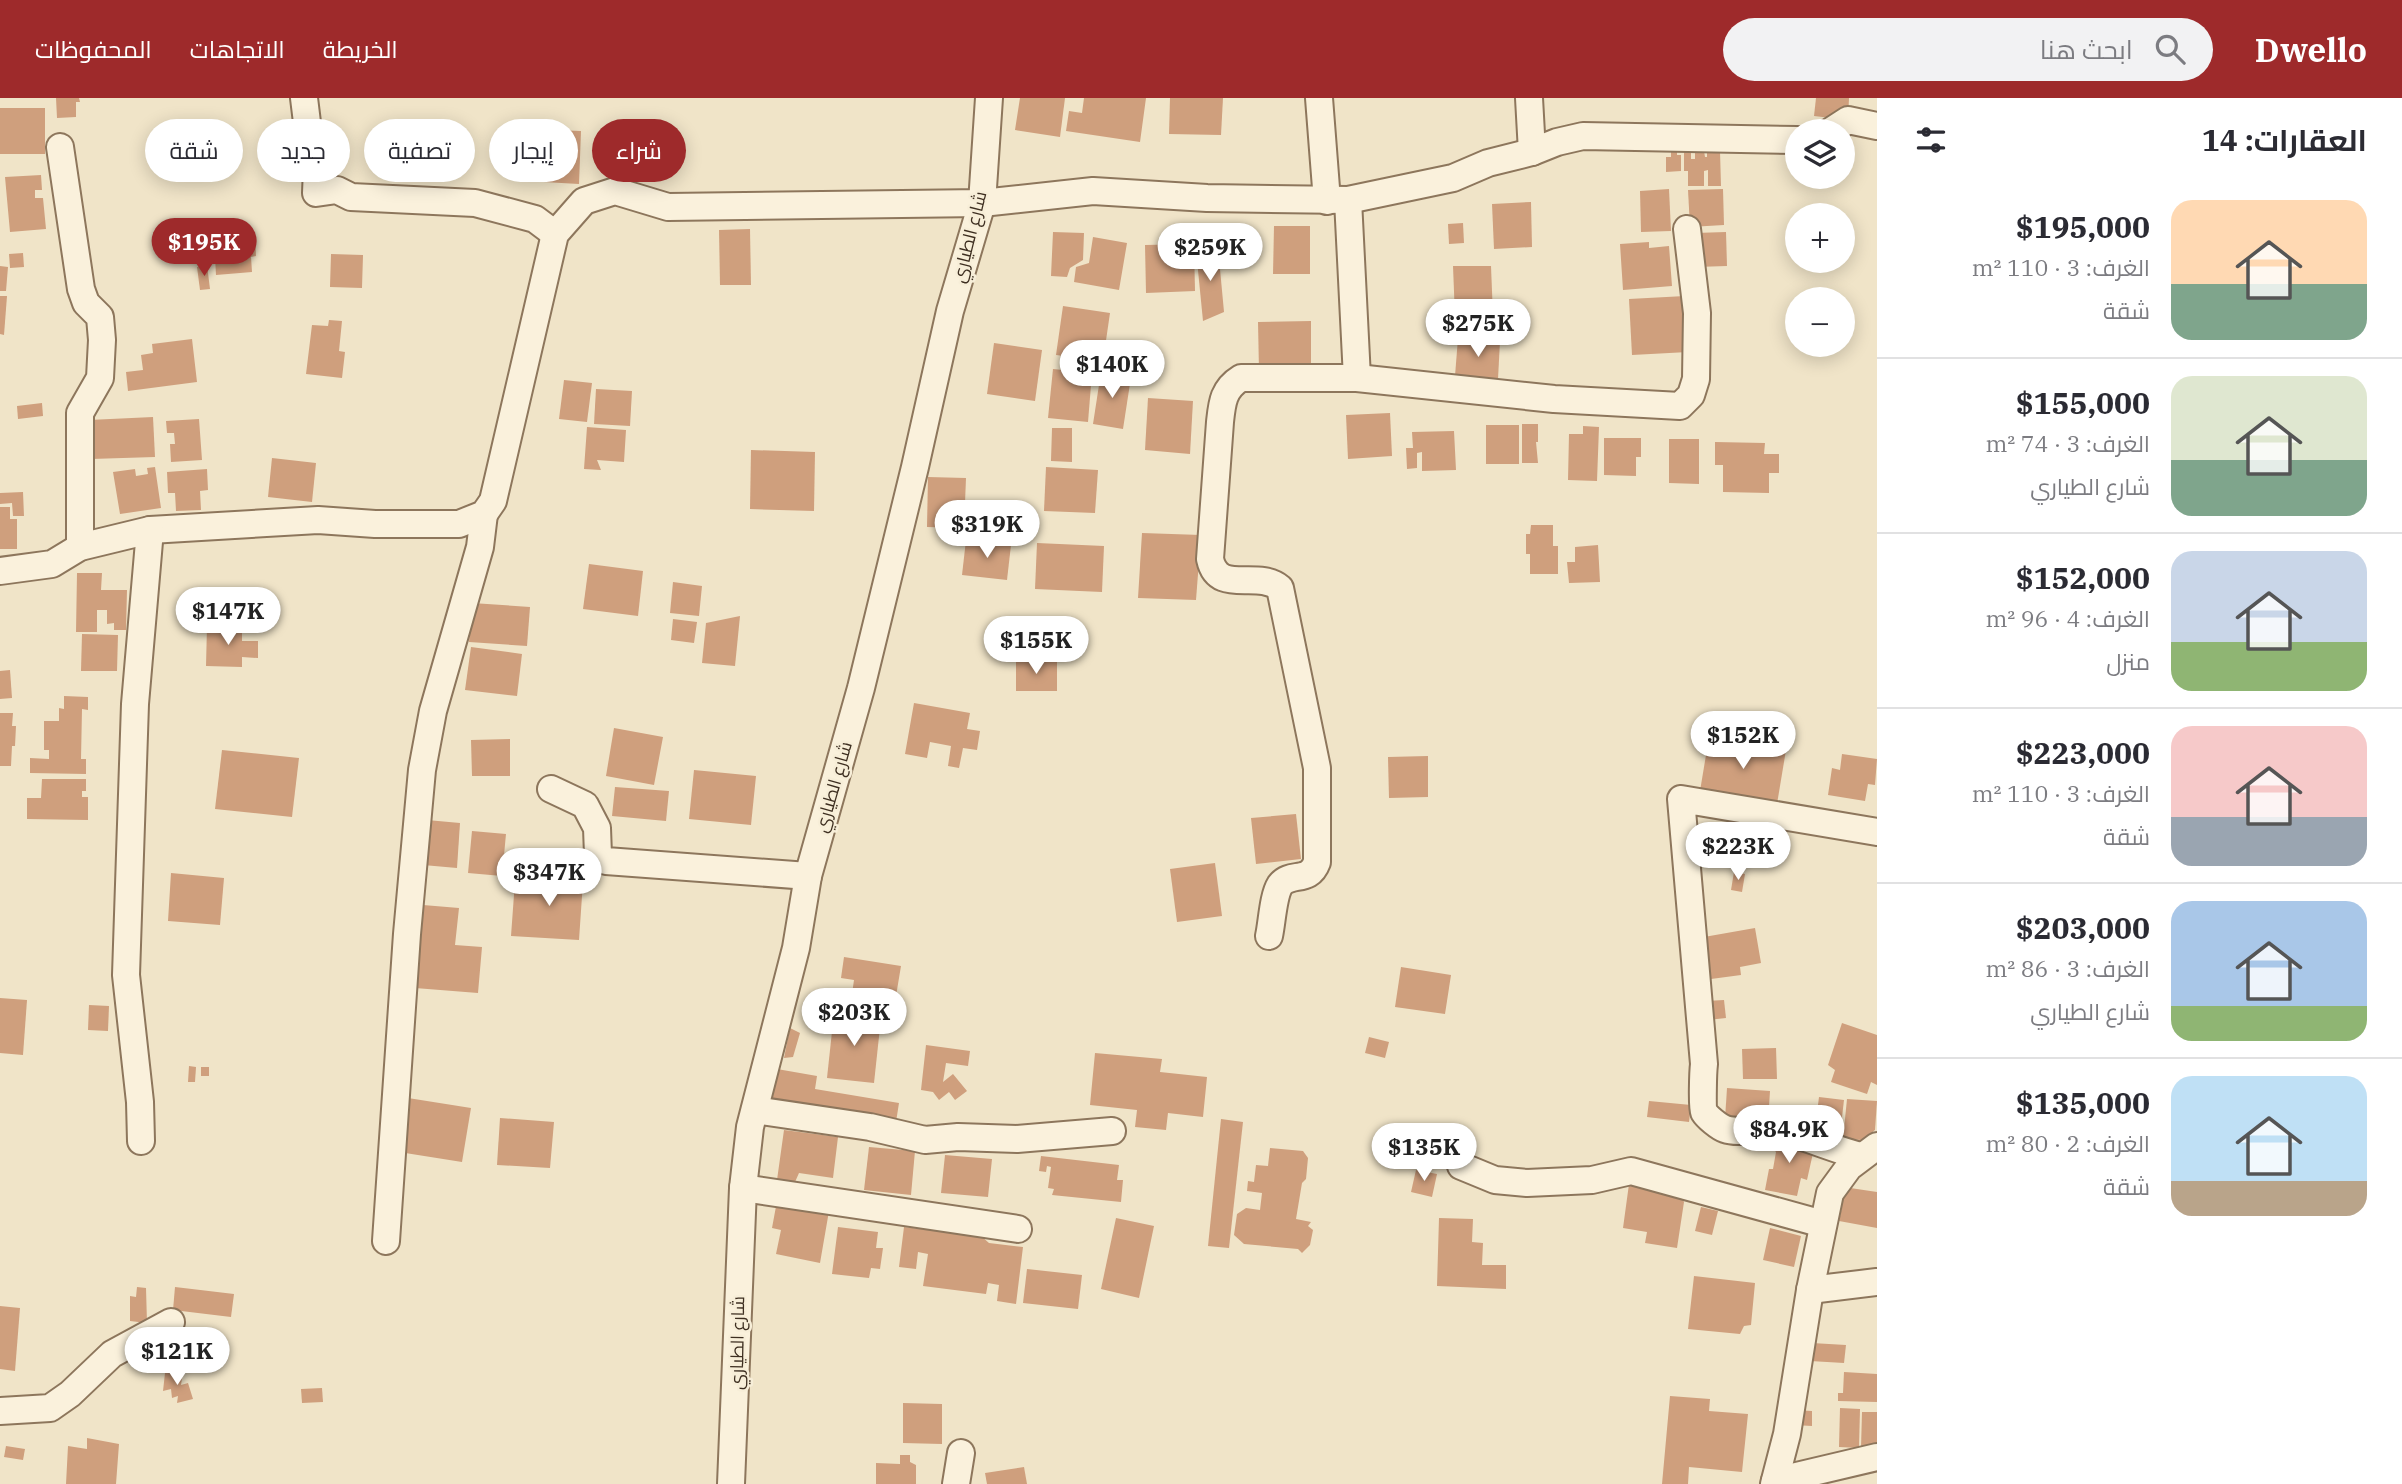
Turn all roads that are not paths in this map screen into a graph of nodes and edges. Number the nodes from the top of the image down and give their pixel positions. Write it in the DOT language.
graph roads {
  1 [pos="304,98"];
  2 [pos="989,98"];
  3 [pos="1319,98"];
  4 [pos="1529,98"];
  5 [pos="1855,121"];
  6 [pos="1877,126"];
  7 [pos="1785,140"];
  8 [pos="60,147"];
  9 [pos="1532,152"];
  10 [pos="1338,200"];
  11 [pos="982,203"];
  12 [pos="1686,229"];
  13 [pos="555,234"];
  14 [pos="1357,378"];
  15 [pos="484,514"];
  16 [pos="150,530"];
  17 [pos="80,547"];
  18 [pos="0,571"];
  19 [pos="551,789"];
  20 [pos="1877,832"];
  21 [pos="808,876"];
  22 [pos="1269,936"];
  23 [pos="755,1110"];
  24 [pos="1112,1130"];
  25 [pos="141,1141"];
  26 [pos="1869,1151"];
  27 [pos="1461,1167"];
  28 [pos="743,1188"];
  29 [pos="1822,1224"];
  30 [pos="1018,1229"];
  31 [pos="386,1241"];
  32 [pos="1877,1282"];
  33 [pos="1810,1290"];
  34 [pos="171,1322"];
  35 [pos="0,1411"];
  36 [pos="961,1453"];
  37 [pos="1877,1457"];
  38 [pos="1775,1483"];
  39 [pos="731,1484"];
  40 [pos="956,1484"];
  1 -- 13 [label="street"];
  2 -- 11 [label="street, شارع الطياري"];
  3 -- 10 [label="street"];
  4 -- 9 [label="street"];
  5 -- 6 [label="street"];
  7 -- 9 [label="street"];
  8 -- 17 [label="street"];
  9 -- 10 [label="street"];
  10 -- 11 [label="street"];
  10 -- 14 [label="street"];
  11 -- 13 [label="street"];
  11 -- 21 [label="street, شارع الطياري"];
  12 -- 14 [label="street"];
  13 -- 15 [label="street"];
  14 -- 22 [label="street"];
  15 -- 16 [label="street"];
  15 -- 31 [label="street"];
  16 -- 17 [label="street"];
  16 -- 25 [label="street"];
  17 -- 18 [label="street"];
  19 -- 21 [label="street"];
  20 -- 26 [label="street"];
  21 -- 23 [label="street, شارع الطياري"];
  23 -- 24 [label="street"];
  23 -- 28 [label="street, شارع الطياري"];
  26 -- 29 [label="street"];
  27 -- 29 [label="street"];
  28 -- 30 [label="street"];
  28 -- 39 [label="street, شارع الطياري"];
  29 -- 33 [label="street"];
  32 -- 33 [label="street"];
  33 -- 38 [label="street"];
  34 -- 35 [label="street"];
  36 -- 40 [label="street"];
  37 -- 38 [label="street"];
}
